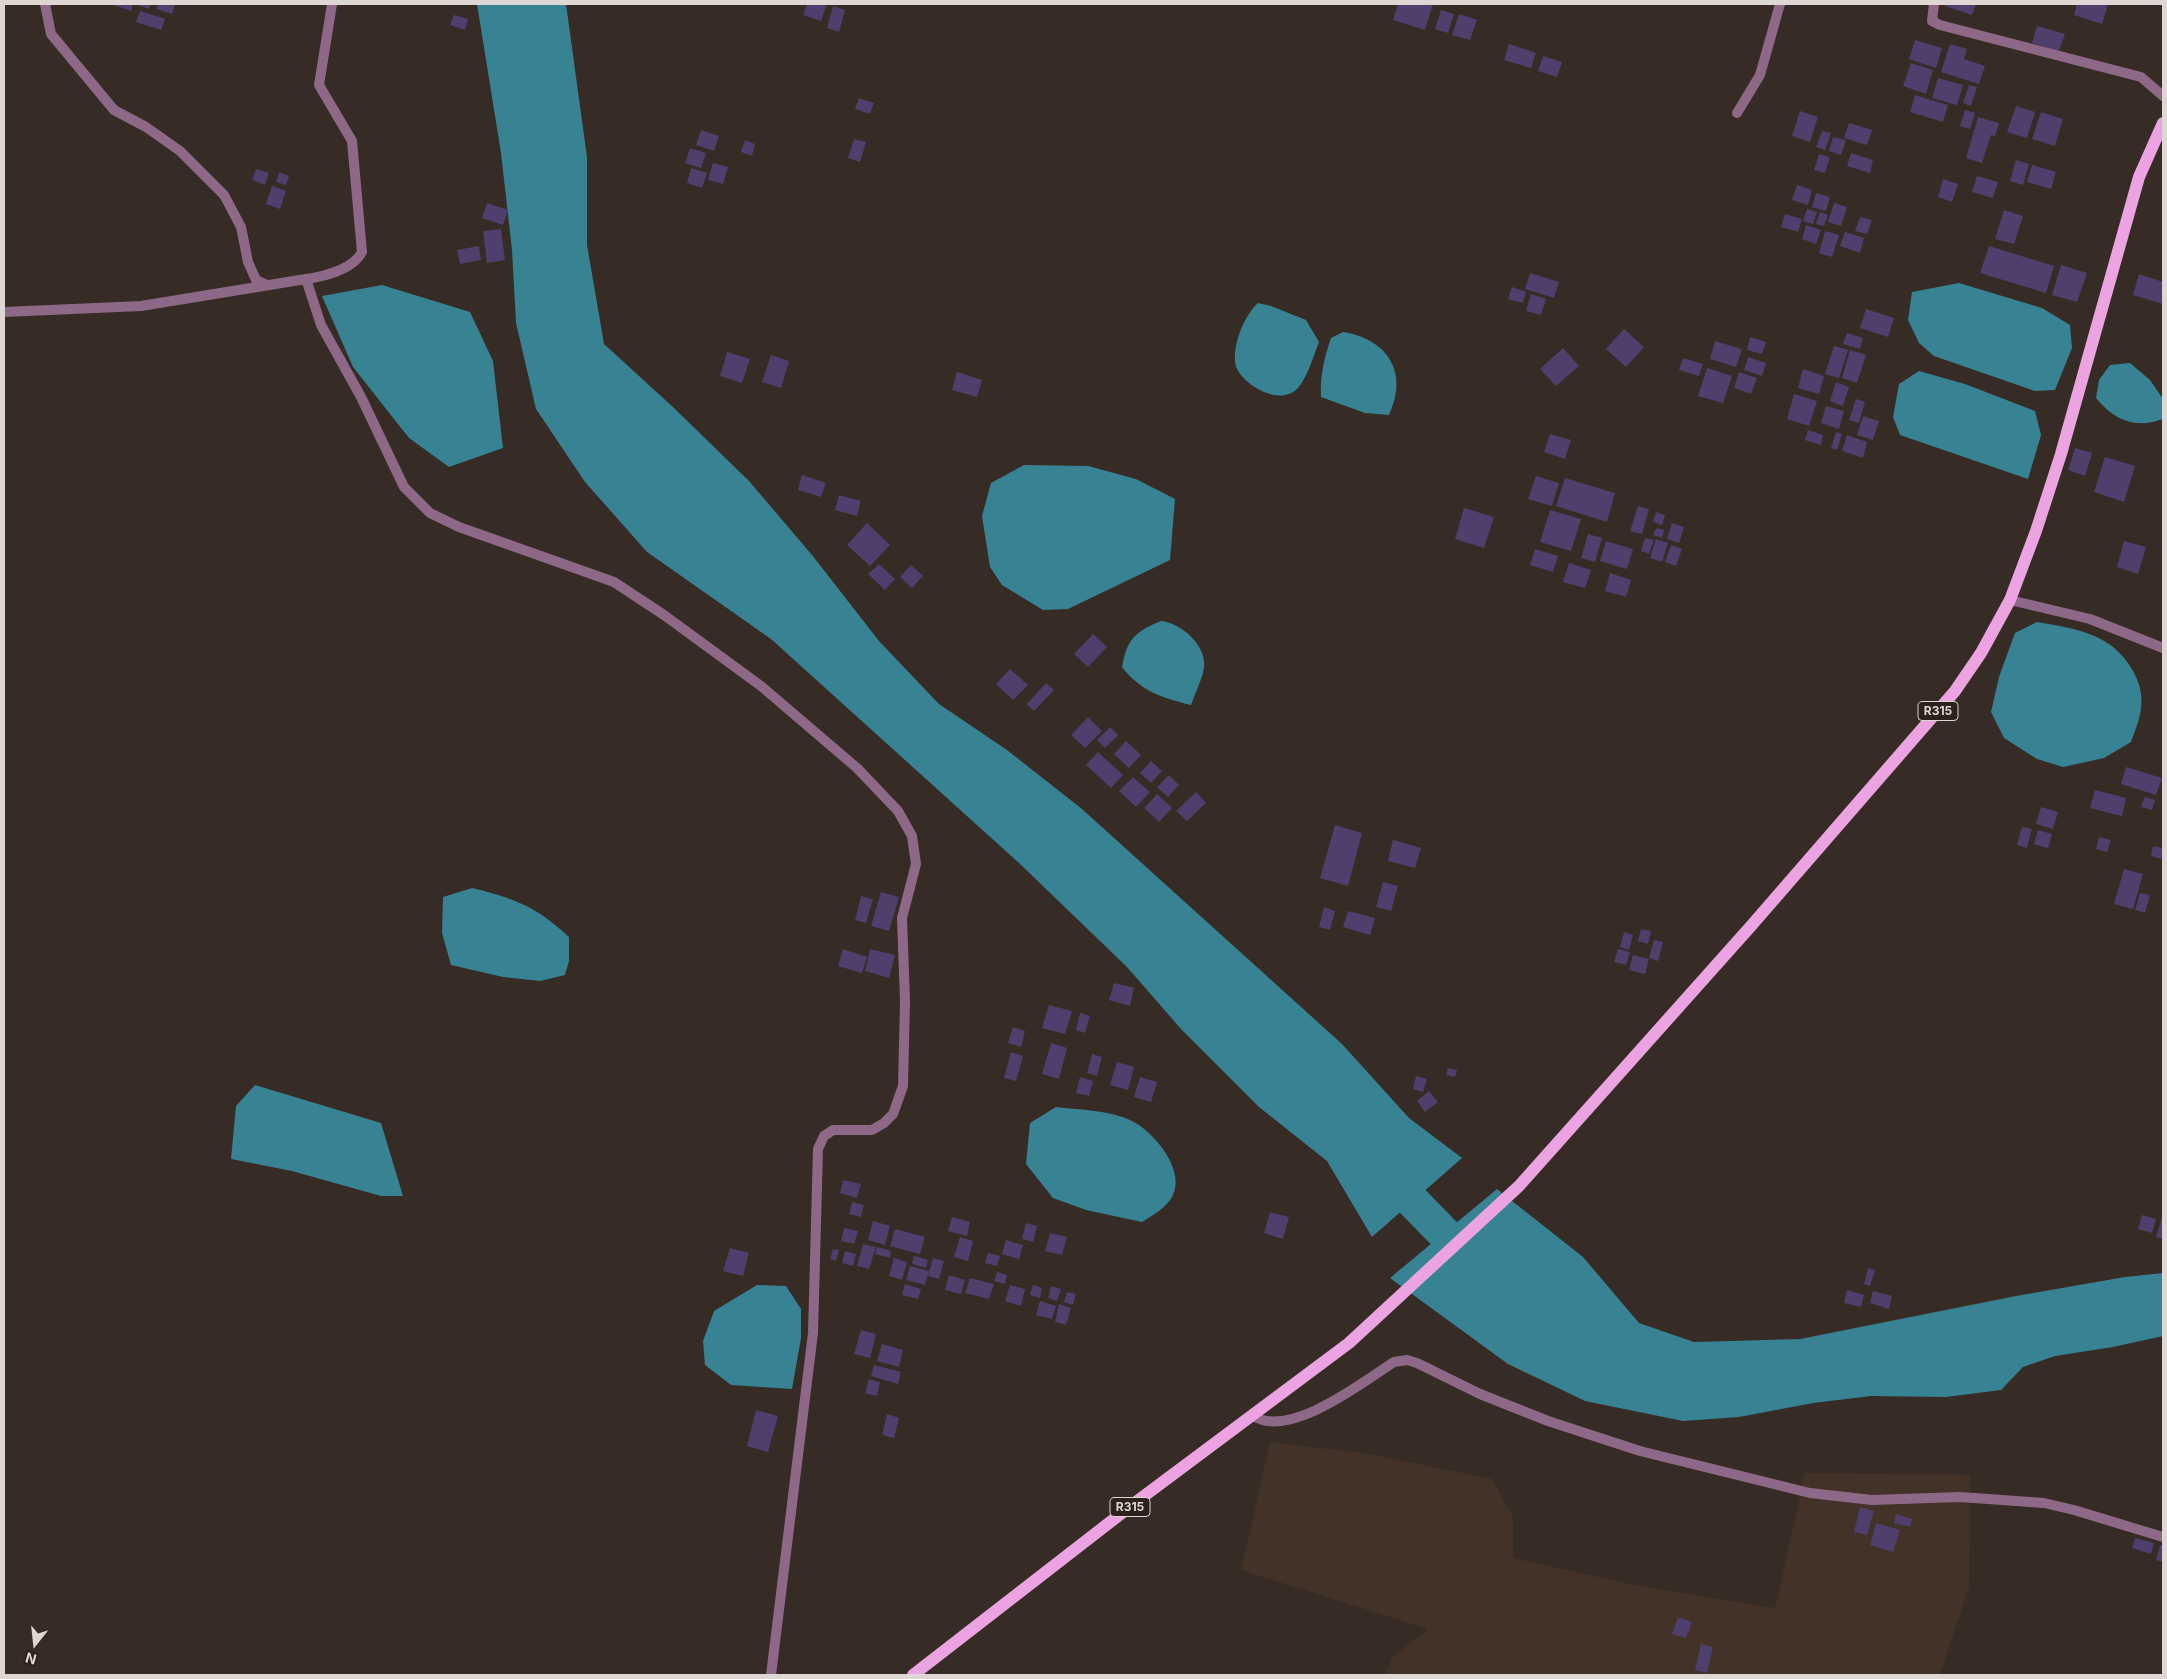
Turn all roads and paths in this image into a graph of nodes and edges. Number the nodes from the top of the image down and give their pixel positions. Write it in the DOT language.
graph roads {
  1 [pos="45,4"];
  2 [pos="332,4"];
  3 [pos="1780,4"];
  4 [pos="1934,4"];
  5 [pos="2163,96"];
  6 [pos="1737,113"];
  7 [pos="2163,124"];
  8 [pos="306,279"];
  9 [pos="4,312"];
  10 [pos="2010,600"];
  11 [pos="2163,648"];
  12 [pos="1252,1415"];
  13 [pos="2163,1537"];
  14 [pos="770,1675"];
  15 [pos="913,1675"];
  1 -- 8 [label="street"];
  2 -- 8 [label="street"];
  3 -- 6 [label="street"];
  4 -- 5 [label="street"];
  7 -- 10 [label="main road, R315"];
  8 -- 9 [label="street"];
  8 -- 14 [label="street"];
  10 -- 11 [label="street"];
  10 -- 12 [label="main road, R315"];
  12 -- 13 [label="street"];
  12 -- 15 [label="main road, R315"];
}
